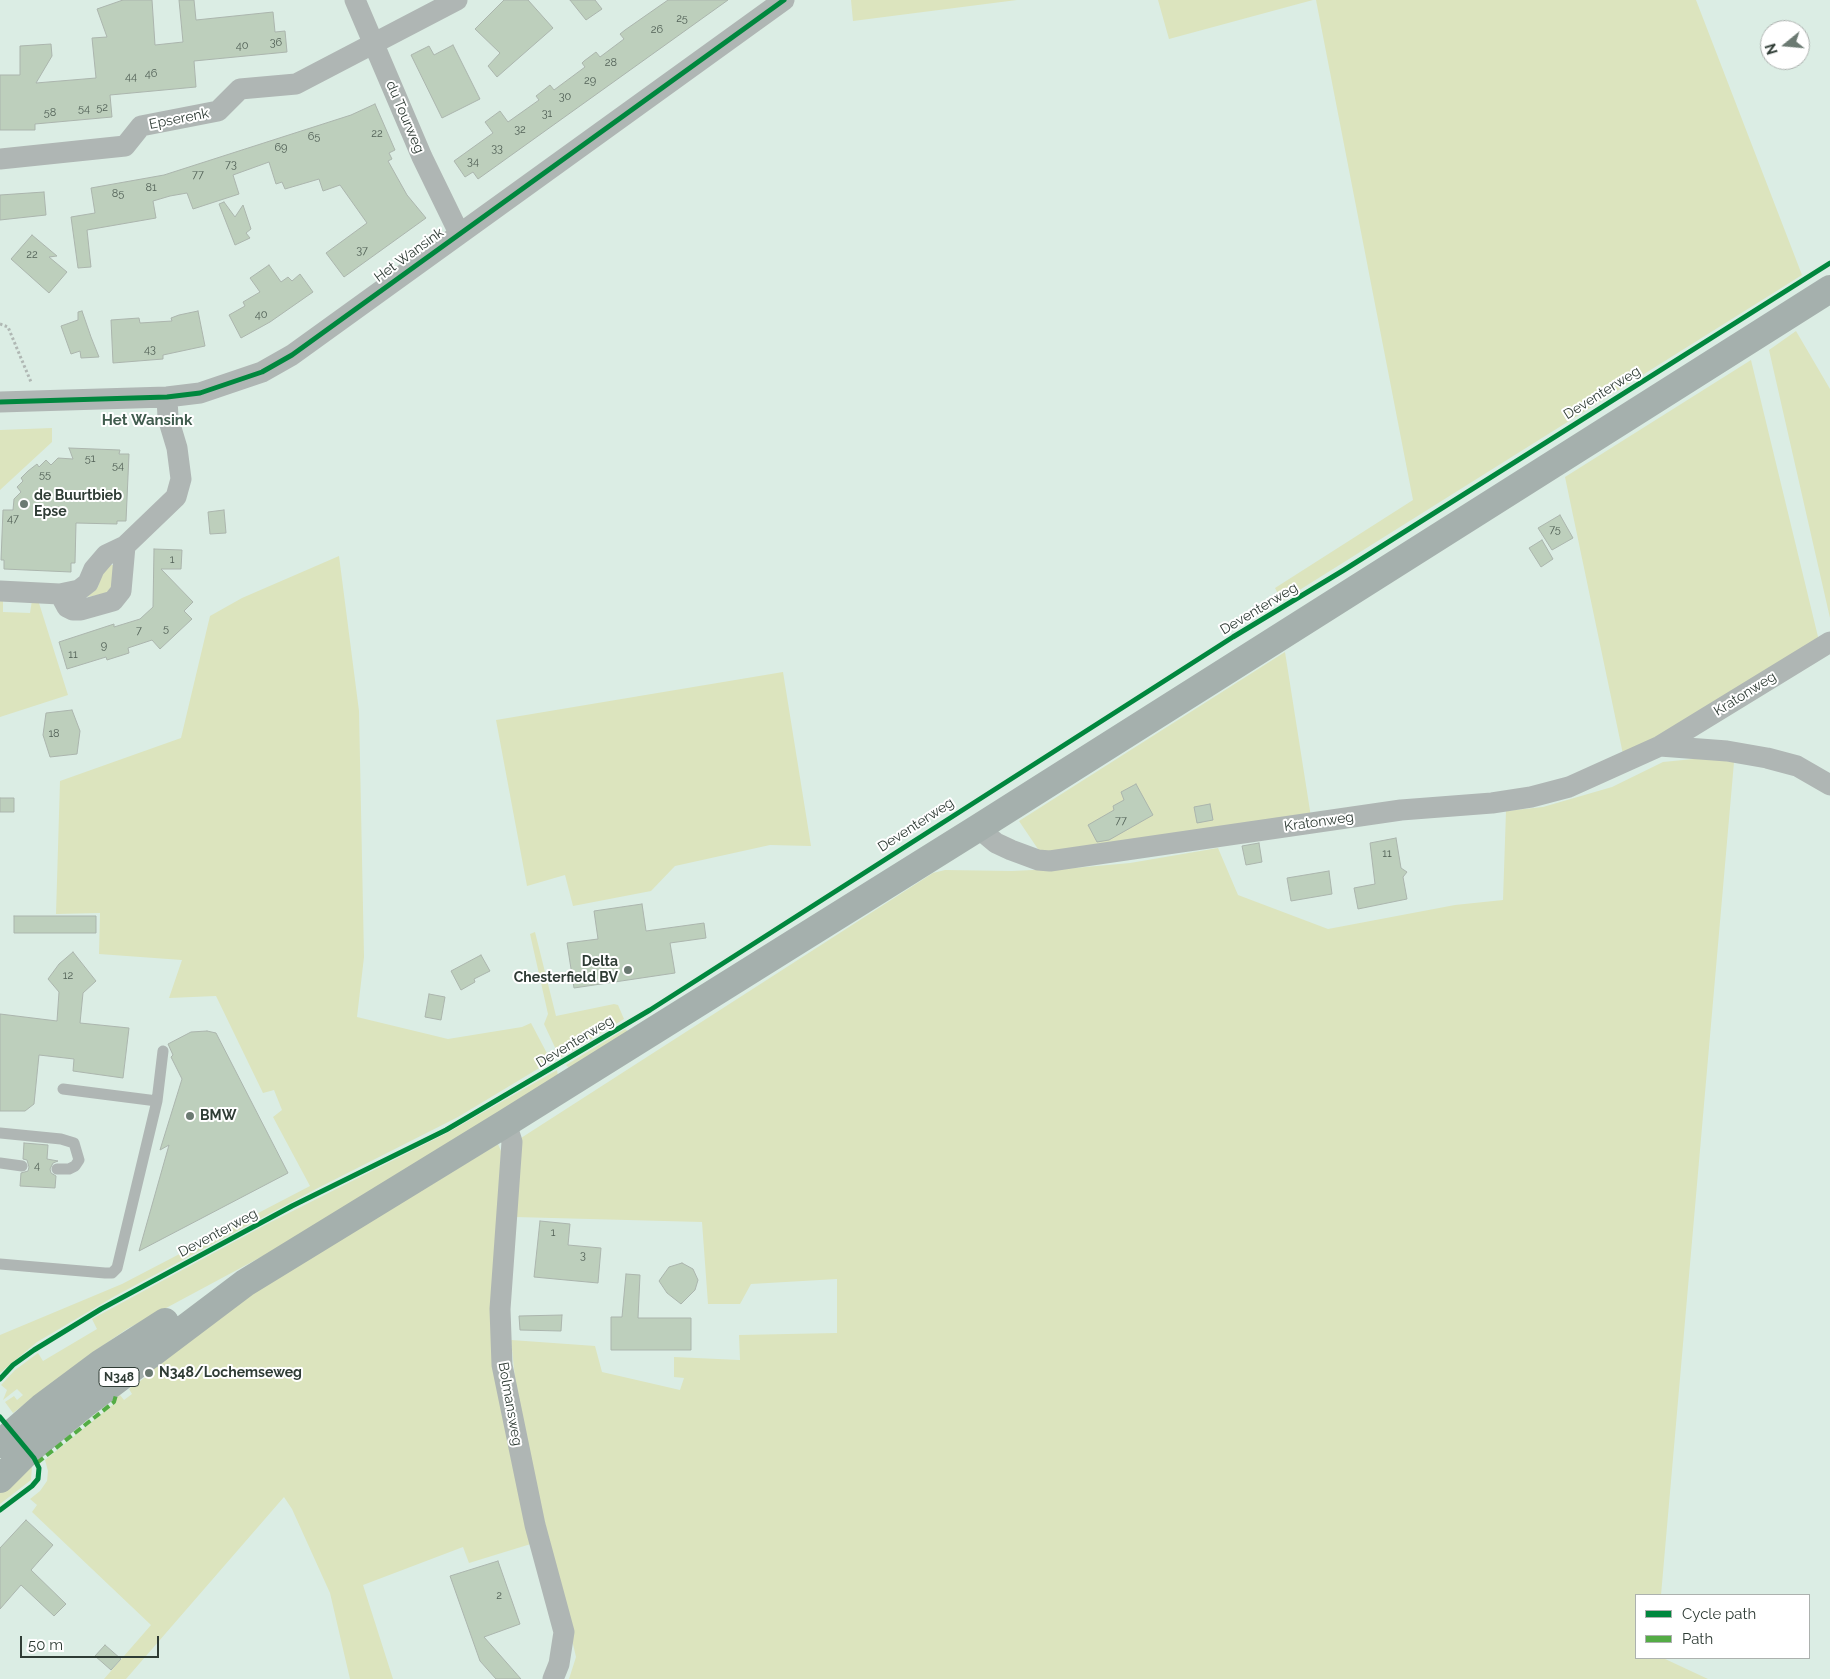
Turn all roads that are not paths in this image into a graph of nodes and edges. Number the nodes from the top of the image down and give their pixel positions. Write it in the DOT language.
graph roads {
  1 [pos="355,0"];
  2 [pos="457,0"];
  3 [pos="784,0"];
  4 [pos="374,45"];
  5 [pos="0,159"];
  6 [pos="458,233"];
  7 [pos="1830,289"];
  8 [pos="167,397"];
  9 [pos="0,402"];
  10 [pos="125,546"];
  11 [pos="0,591"];
  12 [pos="60,594"];
  13 [pos="1830,642"];
  14 [pos="1660,746"];
  15 [pos="1830,785"];
  16 [pos="978,828"];
  17 [pos="162,1051"];
  18 [pos="63,1089"];
  19 [pos="157,1101"];
  20 [pos="506,1123"];
  21 [pos="0,1132"];
  22 [pos="0,1163"];
  23 [pos="22,1166"];
  24 [pos="57,1169"];
  25 [pos="0,1264"];
  26 [pos="245,1283"];
  27 [pos="0,1444"];
  28 [pos="0,1479"];
  29 [pos="553,1679"];
  1 -- 4 [label="street, du Tourweg"];
  2 -- 4 [label="street, Epserenk"];
  3 -- 6 [label="street, Het Wansink"];
  4 -- 5 [label="street, Epserenk"];
  4 -- 6 [label="street, du Tourweg"];
  6 -- 8 [label="street, Het Wansink"];
  7 -- 16 [label="main road, N348"];
  8 -- 9 [label="street, Het Wansink"];
  8 -- 10 [label="street"];
  10 -- 12 [label="street"];
  10 -- 12 [label="street"];
  11 -- 12 [label="street"];
  13 -- 14 [label="street, Kratonweg"];
  14 -- 15 [label="street, Kratonweg"];
  14 -- 16 [label="street, Kratonweg"];
  16 -- 20 [label="main road, N348"];
  17 -- 19 [label="lane"];
  18 -- 19 [label="lane"];
  19 -- 25 [label="lane"];
  20 -- 26 [label="main road, N348"];
  20 -- 29 [label="street, Bolmansweg"];
  21 -- 24 [label="lane"];
  22 -- 23 [label="lane"];
  26 -- 27 [label="main road, N348"];
  26 -- 28 [label="main road, N348"];
}
